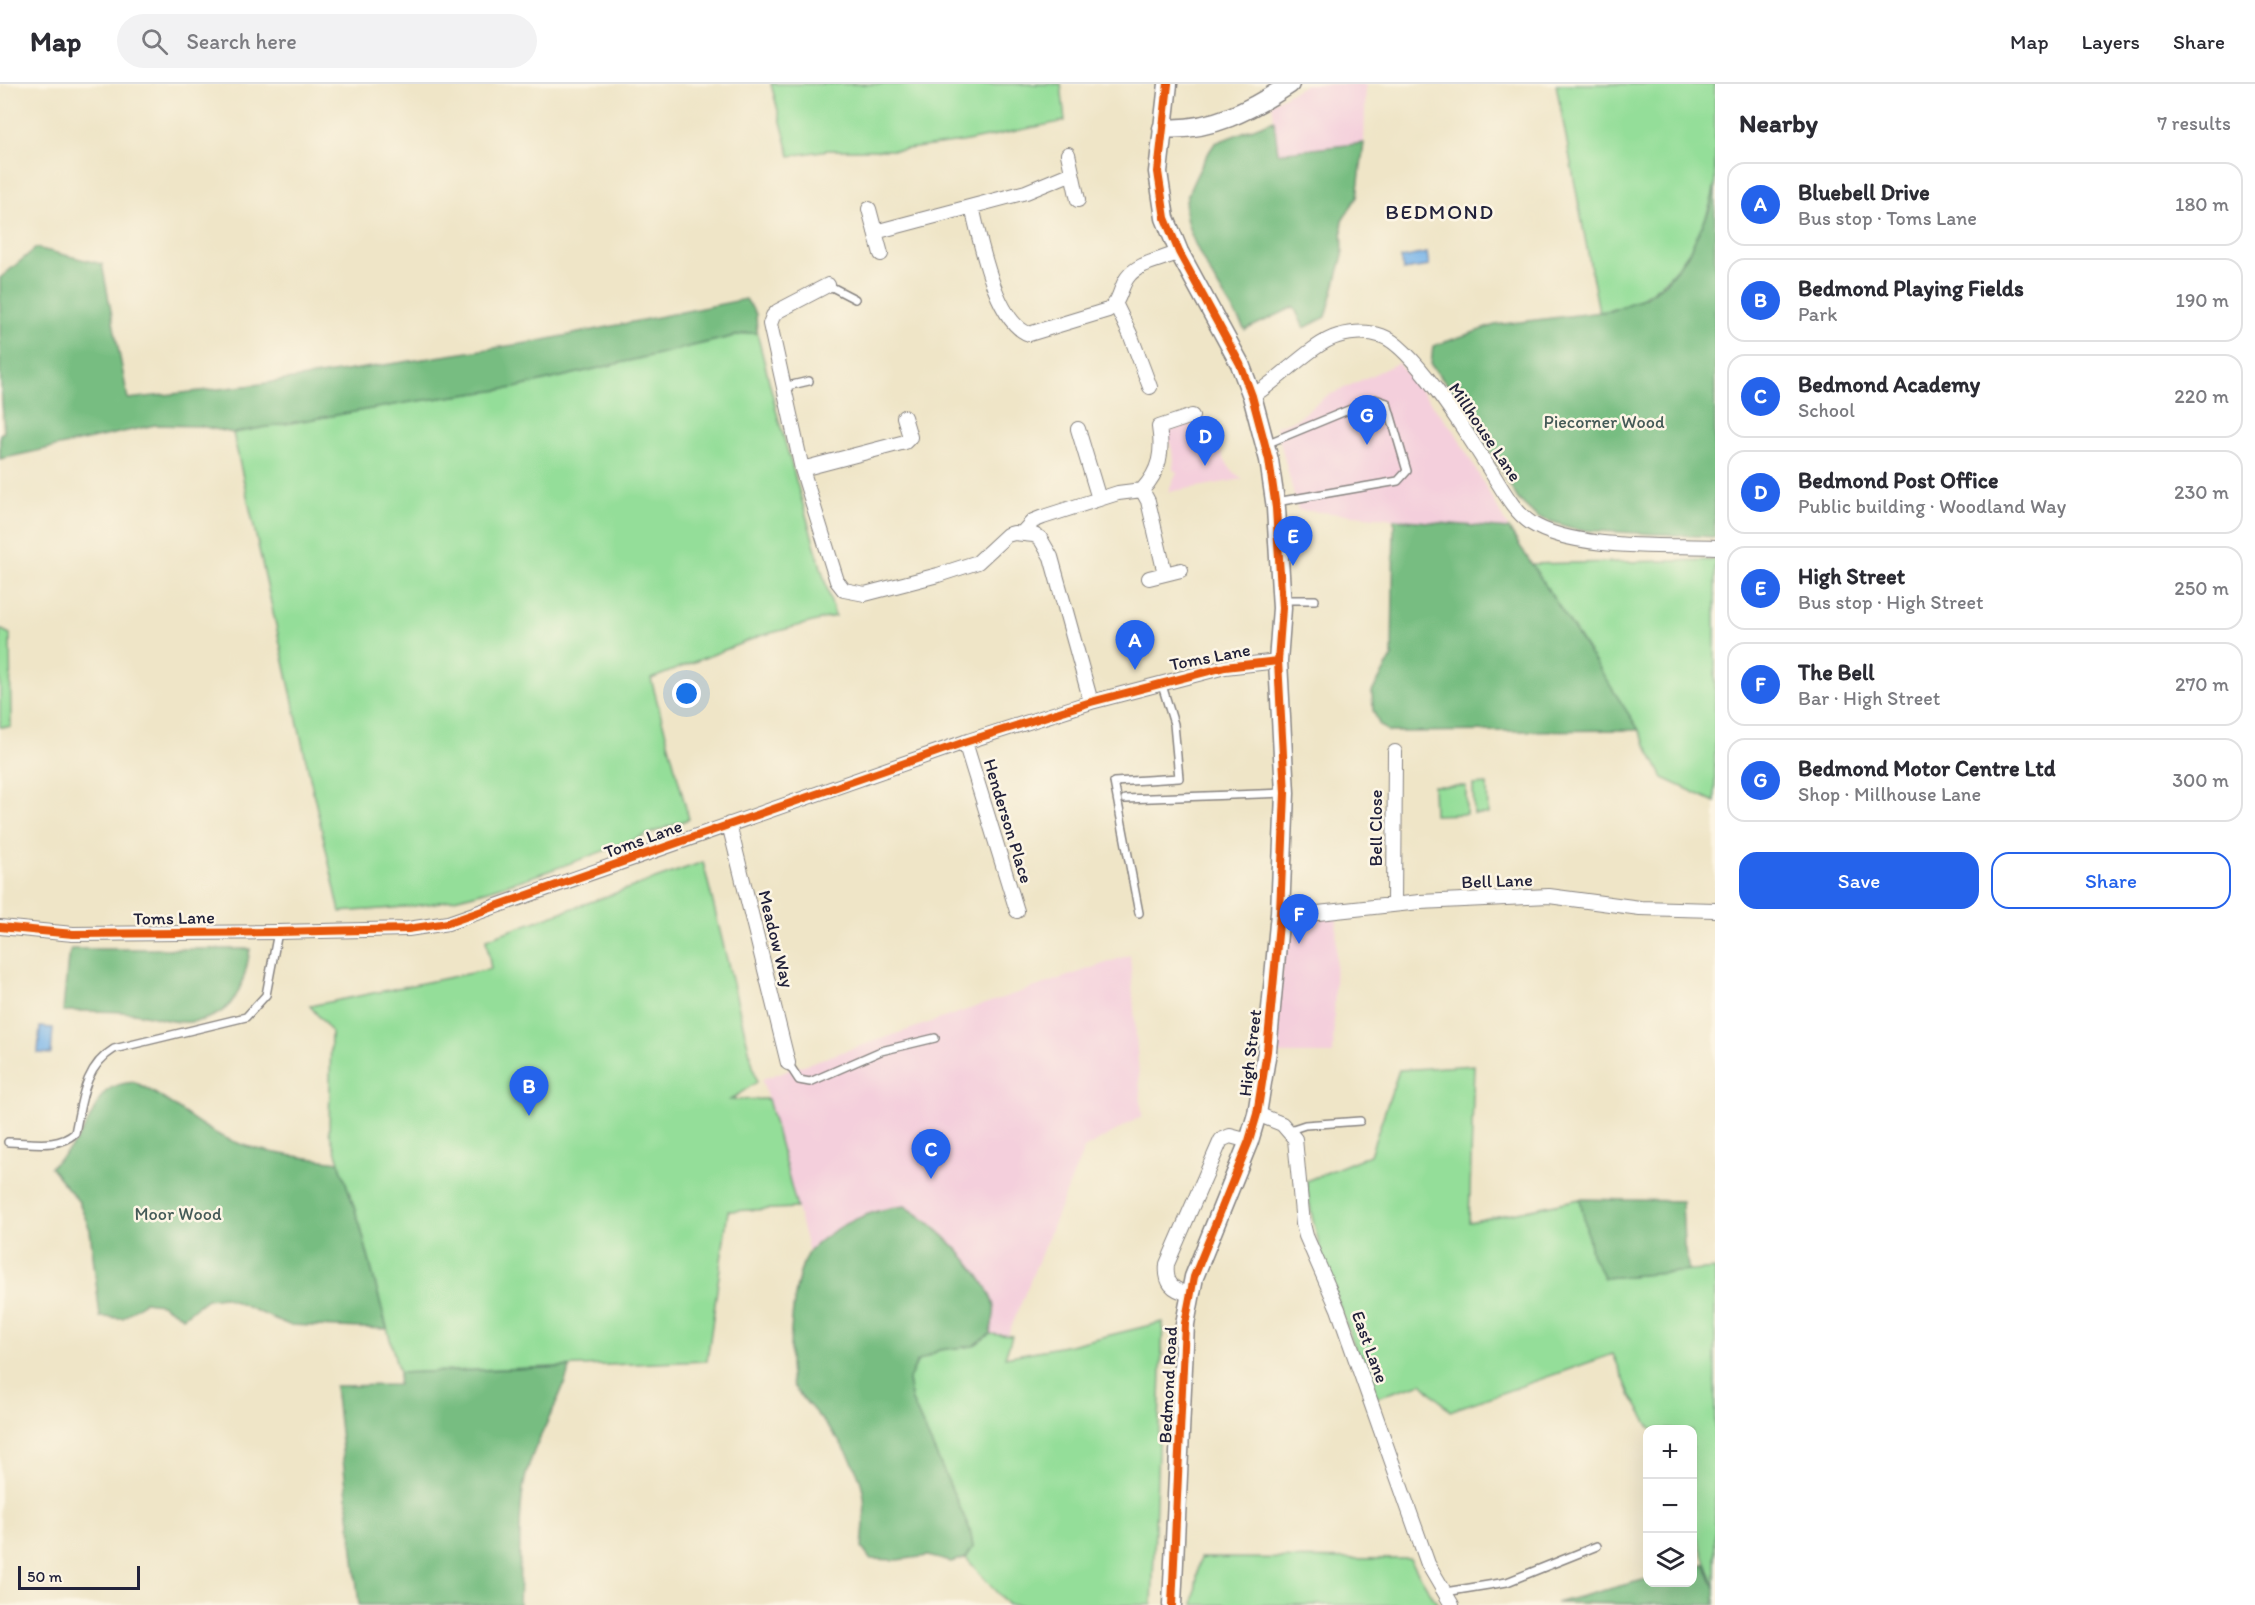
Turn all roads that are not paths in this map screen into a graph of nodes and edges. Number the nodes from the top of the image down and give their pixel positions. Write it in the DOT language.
graph roads {
  1 [pos="1168,84"];
  2 [pos="1290,84"];
  3 [pos="1162,128"];
  4 [pos="1068,154"];
  5 [pos="1072,173"];
  6 [pos="1078,200"];
  7 [pos="972,207"];
  8 [pos="869,209"];
  9 [pos="875,232"];
  10 [pos="1179,252"];
  11 [pos="881,254"];
  12 [pos="828,285"];
  13 [pos="855,299"];
  14 [pos="1116,305"];
  15 [pos="809,381"];
  16 [pos="783,387"];
  17 [pos="1150,387"];
  18 [pos="1252,396"];
  19 [pos="1192,416"];
  20 [pos="904,417"];
  21 [pos="1078,429"];
  22 [pos="1266,444"];
  23 [pos="802,469"];
  24 [pos="1142,490"];
  25 [pos="1099,499"];
  26 [pos="1276,502"];
  27 [pos="1023,532"];
  28 [pos="1715,547"];
  29 [pos="1181,570"];
  30 [pos="1165,574"];
  31 [pos="1149,578"];
  32 [pos="1282,600"];
  33 [pos="1315,600"];
  34 [pos="1278,661"];
  35 [pos="1161,682"];
  36 [pos="1091,702"];
  37 [pos="965,742"];
  38 [pos="1395,752"];
  39 [pos="1285,793"];
  40 [pos="1125,799"];
  41 [pos="729,824"];
  42 [pos="1394,904"];
  43 [pos="1715,910"];
  44 [pos="1017,911"];
  45 [pos="1139,914"];
  46 [pos="1280,914"];
  47 [pos="0,927"];
  48 [pos="278,932"];
  49 [pos="935,1038"];
  50 [pos="788,1063"];
  51 [pos="1257,1114"];
  52 [pos="1360,1121"];
  53 [pos="1290,1131"];
  54 [pos="1249,1141"];
  55 [pos="8,1142"];
  56 [pos="1190,1294"];
  57 [pos="1598,1546"];
  58 [pos="1450,1601"];
  59 [pos="1173,1605"];
  1 -- 3 [label="street, High Street"];
  2 -- 3 [label="street"];
  3 -- 10 [label="street, High Street"];
  4 -- 5 [label="street"];
  5 -- 6 [label="street"];
  5 -- 7 [label="street"];
  7 -- 9 [label="street"];
  7 -- 14 [label="street"];
  8 -- 9 [label="street"];
  9 -- 11 [label="street"];
  10 -- 14 [label="street"];
  10 -- 18 [label="street, High Street"];
  12 -- 13 [label="lane"];
  12 -- 16 [label="street"];
  14 -- 17 [label="street"];
  15 -- 16 [label="lane"];
  16 -- 23 [label="street"];
  18 -- 22 [label="street, High Street"];
  18 -- 28 [label="street, Millhouse Lane"];
  19 -- 24 [label="street"];
  20 -- 23 [label="street"];
  21 -- 25 [label="street"];
  22 -- 26 [label="street, High Street"];
  22 -- 26 [label="lane"];
  23 -- 27 [label="street"];
  24 -- 25 [label="street"];
  24 -- 30 [label="street"];
  25 -- 27 [label="street"];
  26 -- 32 [label="street, High Street"];
  27 -- 36 [label="street"];
  29 -- 30 [label="street"];
  30 -- 31 [label="street"];
  32 -- 33 [label="lane"];
  32 -- 34 [label="street, High Street"];
  34 -- 35 [label="street, Toms Lane"];
  34 -- 39 [label="street, High Street"];
  35 -- 36 [label="street, Toms Lane"];
  35 -- 45 [label="lane"];
  36 -- 37 [label="street, Toms Lane"];
  37 -- 41 [label="street, Toms Lane"];
  37 -- 44 [label="street, Henderson Place"];
  38 -- 42 [label="street, Bell Close"];
  39 -- 40 [label="lane"];
  39 -- 46 [label="street, High Street"];
  41 -- 48 [label="street, Toms Lane"];
  41 -- 50 [label="street, Meadow Way"];
  42 -- 43 [label="street, Bell Lane"];
  42 -- 46 [label="street, Bell Lane"];
  46 -- 51 [label="street, High Street"];
  47 -- 48 [label="street, Toms Lane"];
  48 -- 55 [label="lane"];
  49 -- 50 [label="lane"];
  51 -- 53 [label="street"];
  51 -- 54 [label="street, High Street"];
  52 -- 53 [label="lane"];
  53 -- 58 [label="street, East Lane"];
  54 -- 56 [label="street, Bedmond Road"];
  54 -- 56 [label="street"];
  56 -- 59 [label="street, Bedmond Road"];
  57 -- 58 [label="lane"];
}
